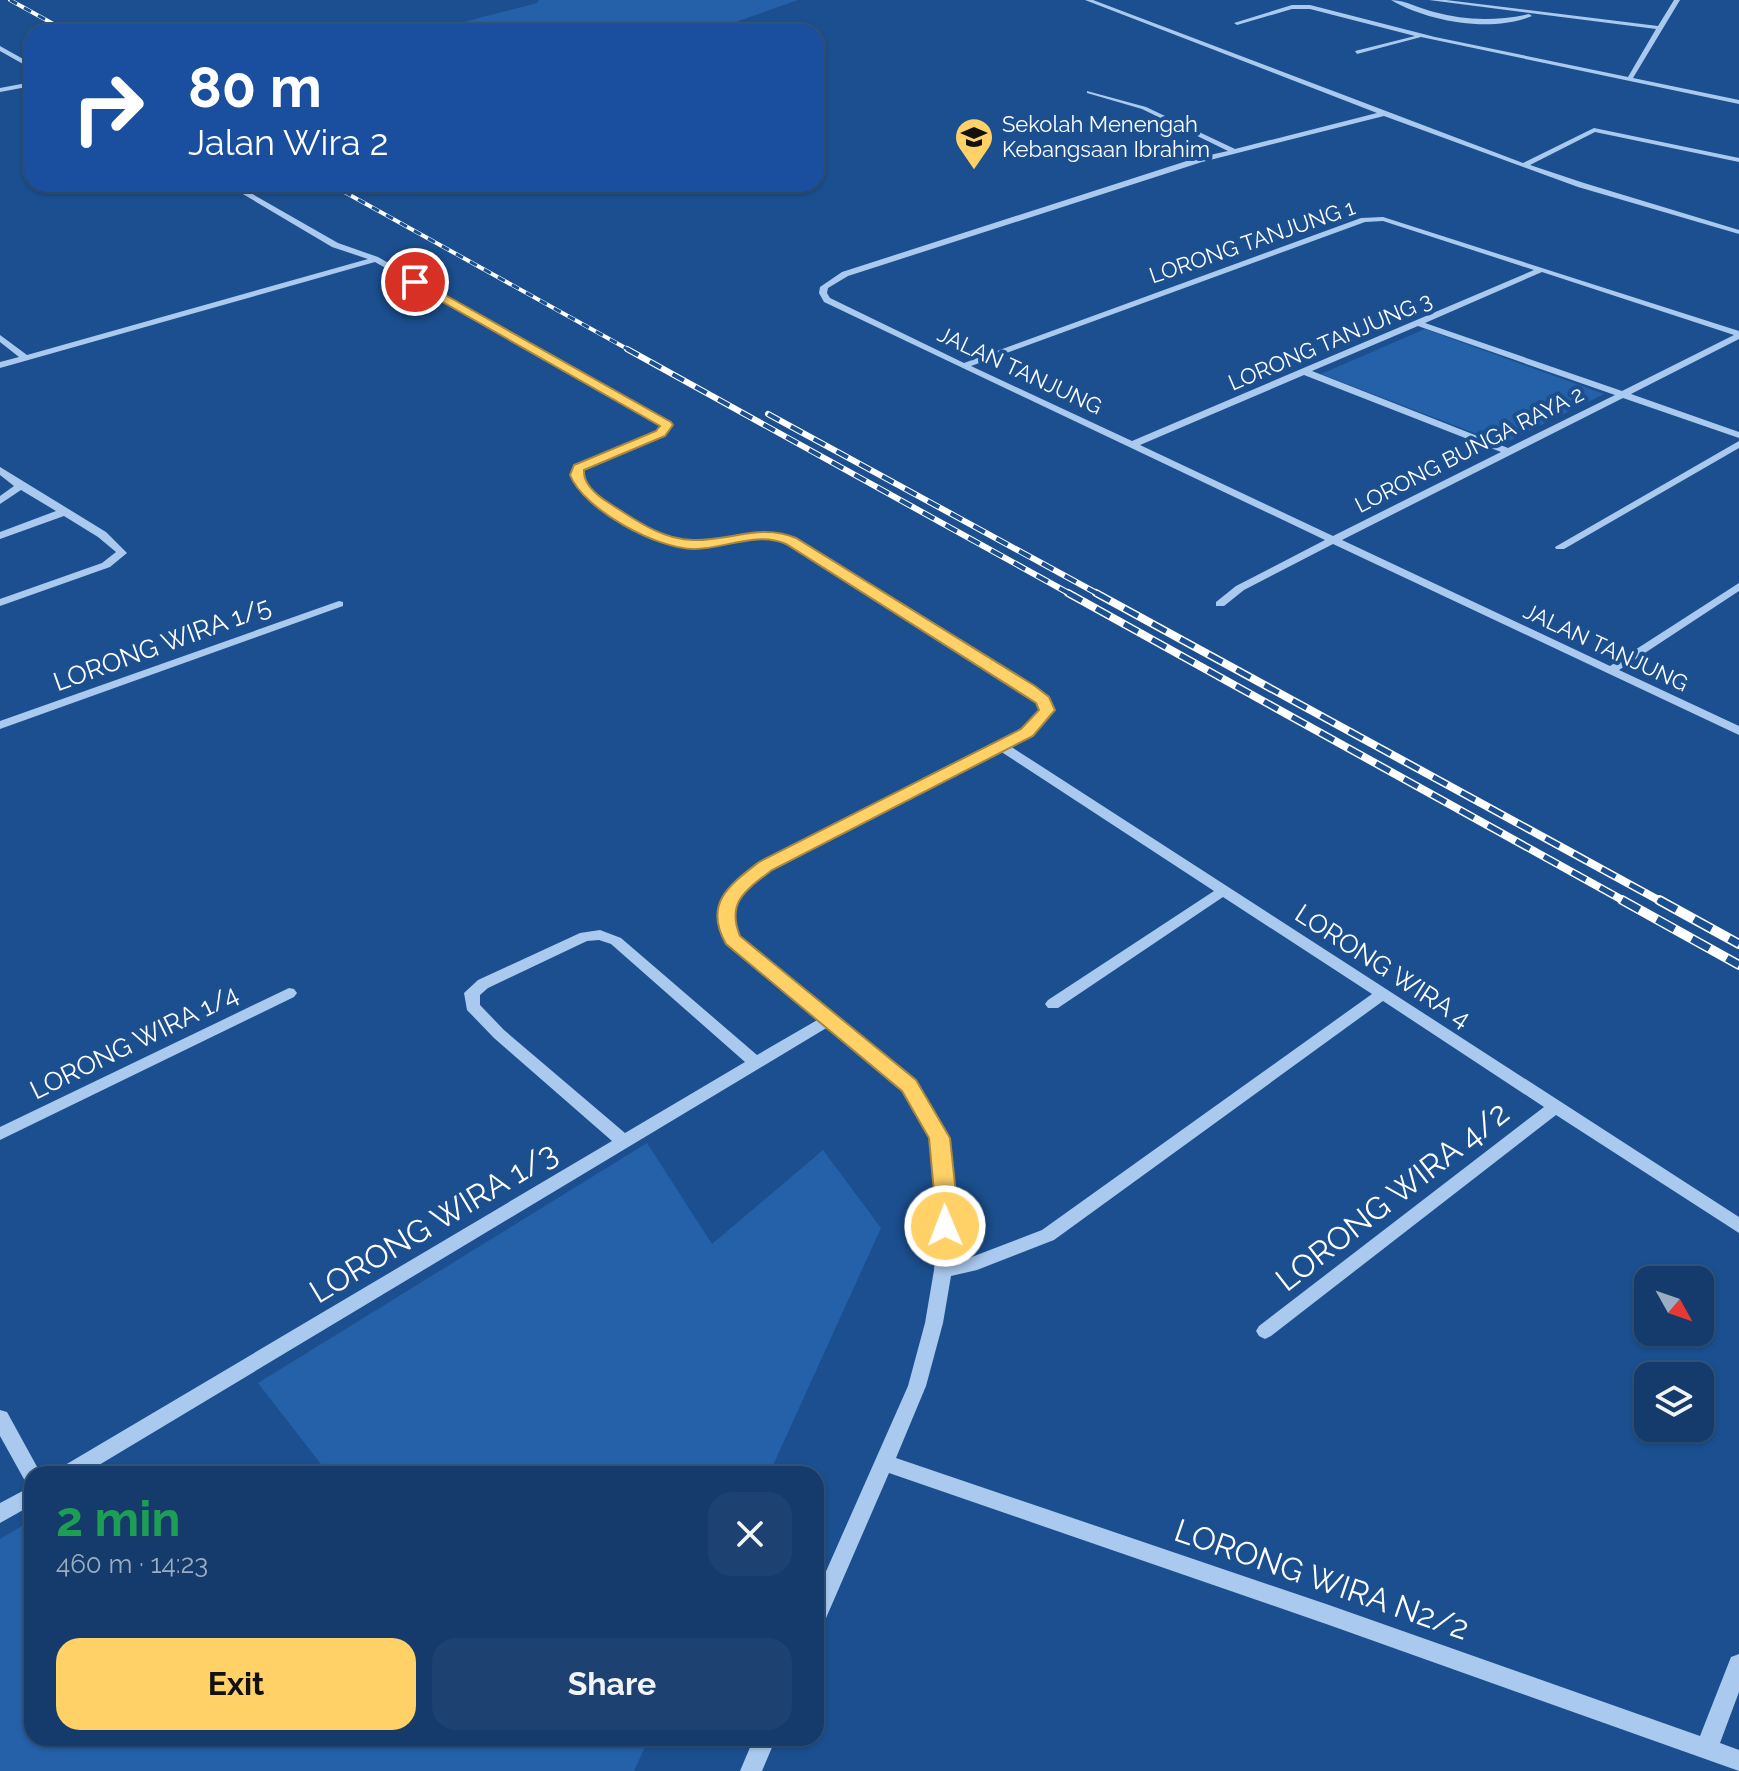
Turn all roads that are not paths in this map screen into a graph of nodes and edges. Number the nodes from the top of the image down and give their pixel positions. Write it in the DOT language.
graph roads {
  1 [pos="1088,0"];
  2 [pos="1394,0"];
  3 [pos="1432,0"];
  4 [pos="1677,0"];
  5 [pos="1537,13"];
  6 [pos="1237,23"];
  7 [pos="1660,28"];
  8 [pos="1422,36"];
  9 [pos="0,48"];
  10 [pos="1357,52"];
  11 [pos="24,62"];
  12 [pos="1629,80"];
  13 [pos="24,86"];
  14 [pos="0,90"];
  15 [pos="1089,92"];
  16 [pos="1739,102"];
  17 [pos="1382,114"];
  18 [pos="1232,150"];
  19 [pos="1739,160"];
  20 [pos="1523,165"];
  21 [pos="244,192"];
  22 [pos="1739,232"];
  23 [pos="375,259"];
  24 [pos="1543,269"];
  25 [pos="1418,323"];
  26 [pos="1739,335"];
  27 [pos="0,338"];
  28 [pos="26,358"];
  29 [pos="0,365"];
  30 [pos="963,366"];
  31 [pos="1303,371"];
  32 [pos="1623,394"];
  33 [pos="1739,435"];
  34 [pos="1739,444"];
  35 [pos="1132,445"];
  36 [pos="1507,451"];
  37 [pos="0,470"];
  38 [pos="19,487"];
  39 [pos="0,501"];
  40 [pos="62,513"];
  41 [pos="0,536"];
  42 [pos="1333,540"];
  43 [pos="1560,547"];
  44 [pos="1739,586"];
  45 [pos="0,603"];
  46 [pos="339,604"];
  47 [pos="1220,604"];
  48 [pos="1610,671"];
  49 [pos="0,725"];
  50 [pos="1739,731"];
  51 [pos="1001,746"];
  52 [pos="1223,891"];
  53 [pos="289,993"];
  54 [pos="1384,993"];
  55 [pos="1053,1004"];
  56 [pos="828,1020"];
  57 [pos="756,1063"];
  58 [pos="1554,1108"];
  59 [pos="0,1134"];
  60 [pos="625,1143"];
  61 [pos="1739,1226"];
  62 [pos="943,1270"];
  63 [pos="1265,1331"];
  64 [pos="0,1418"];
  65 [pos="883,1462"];
  66 [pos="27,1466"];
  67 [pos="80,1466"];
  68 [pos="24,1500"];
  69 [pos="0,1514"];
  70 [pos="824,1599"];
  71 [pos="1739,1664"];
  72 [pos="762,1746"];
  73 [pos="1707,1748"];
  74 [pos="1739,1761"];
  75 [pos="751,1771"];
  1 -- 17 [label="street"];
  2 -- 5 [label="street"];
  3 -- 5 [label="street"];
  4 -- 7 [label="street"];
  5 -- 7 [label="street"];
  6 -- 8 [label="street"];
  7 -- 12 [label="street"];
  8 -- 10 [label="street"];
  8 -- 12 [label="street"];
  9 -- 11 [label="street"];
  12 -- 16 [label="street"];
  13 -- 14 [label="street"];
  15 -- 18 [label="street"];
  17 -- 18 [label="street, JALAN TANJUNG"];
  17 -- 20 [label="street"];
  18 -- 30 [label="street, JALAN TANJUNG"];
  19 -- 20 [label="street"];
  20 -- 22 [label="street"];
  21 -- 23 [label="street"];
  23 -- 28 [label="street"];
  23 -- 51 [label="street"];
  24 -- 25 [label="street, LORONG TANJUNG 3"];
  24 -- 26 [label="street, LORONG TANJUNG 1"];
  24 -- 30 [label="street, LORONG TANJUNG 1"];
  25 -- 31 [label="street, LORONG TANJUNG 3"];
  25 -- 32 [label="street"];
  26 -- 32 [label="street, LORONG BUNGA RAYA 2"];
  27 -- 28 [label="street"];
  28 -- 29 [label="street"];
  30 -- 35 [label="street, JALAN TANJUNG"];
  31 -- 35 [label="street, LORONG TANJUNG 3"];
  31 -- 36 [label="street"];
  32 -- 33 [label="street"];
  32 -- 36 [label="street, LORONG BUNGA RAYA 2"];
  34 -- 43 [label="street"];
  35 -- 42 [label="street, JALAN TANJUNG"];
  36 -- 42 [label="street, LORONG BUNGA RAYA 2"];
  37 -- 38 [label="street"];
  38 -- 39 [label="street"];
  38 -- 40 [label="street"];
  40 -- 41 [label="street"];
  40 -- 45 [label="street"];
  42 -- 47 [label="street, LORONG BUNGA RAYA 2"];
  42 -- 48 [label="street, JALAN TANJUNG"];
  44 -- 48 [label="street"];
  46 -- 49 [label="street, LORONG WIRA 1/5"];
  48 -- 50 [label="street, JALAN TANJUNG"];
  51 -- 52 [label="street, LORONG WIRA 4"];
  51 -- 56 [label="street"];
  52 -- 54 [label="street, LORONG WIRA 4"];
  52 -- 55 [label="street"];
  53 -- 59 [label="street, LORONG WIRA 1/4"];
  54 -- 58 [label="street, LORONG WIRA 4"];
  54 -- 62 [label="street"];
  56 -- 57 [label="street, LORONG WIRA 1/3"];
  56 -- 62 [label="street"];
  57 -- 60 [label="street, LORONG WIRA 1/3"];
  57 -- 60 [label="street"];
  58 -- 61 [label="street, LORONG WIRA 4"];
  58 -- 63 [label="street, LORONG WIRA 4/2"];
  60 -- 67 [label="street, LORONG WIRA 1/3"];
  62 -- 65 [label="street"];
  64 -- 66 [label="street"];
  65 -- 70 [label="street"];
  65 -- 73 [label="street, LORONG WIRA N2/2"];
  68 -- 69 [label="street"];
  71 -- 73 [label="street"];
  72 -- 75 [label="street"];
  73 -- 74 [label="street, LORONG WIRA N2/2"];
}
